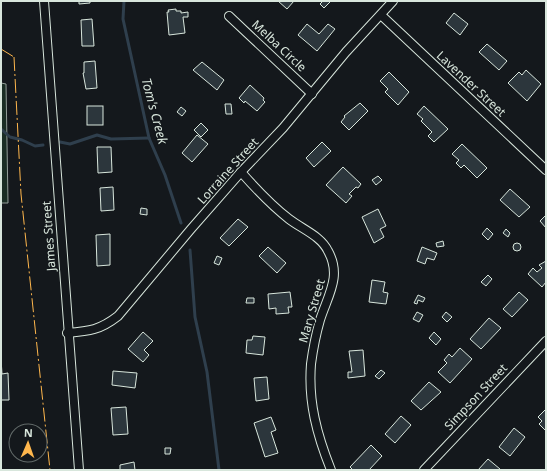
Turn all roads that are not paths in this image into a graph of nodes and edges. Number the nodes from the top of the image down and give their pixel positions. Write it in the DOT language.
graph roads {
  1 [pos="44,1"];
  2 [pos="393,1"];
  3 [pos="380,15"];
  4 [pos="229,16"];
  5 [pos="312,94"];
  6 [pos="546,170"];
  7 [pos="241,172"];
  8 [pos="67,333"];
  9 [pos="546,341"];
  10 [pos="79,470"];
  11 [pos="331,470"];
  12 [pos="424,470"];
  1 -- 8 [label="street, James Street"];
  2 -- 3 [label="street, Lorraine Street"];
  3 -- 5 [label="street, Lorraine Street"];
  3 -- 6 [label="street, Lavender Street"];
  4 -- 5 [label="street, Melba Circle"];
  5 -- 7 [label="street, Lorraine Street"];
  7 -- 8 [label="street, Lorraine Street"];
  7 -- 11 [label="street, Mary Street"];
  8 -- 10 [label="street, James Street"];
  9 -- 12 [label="street, Simpson Street"];
}
